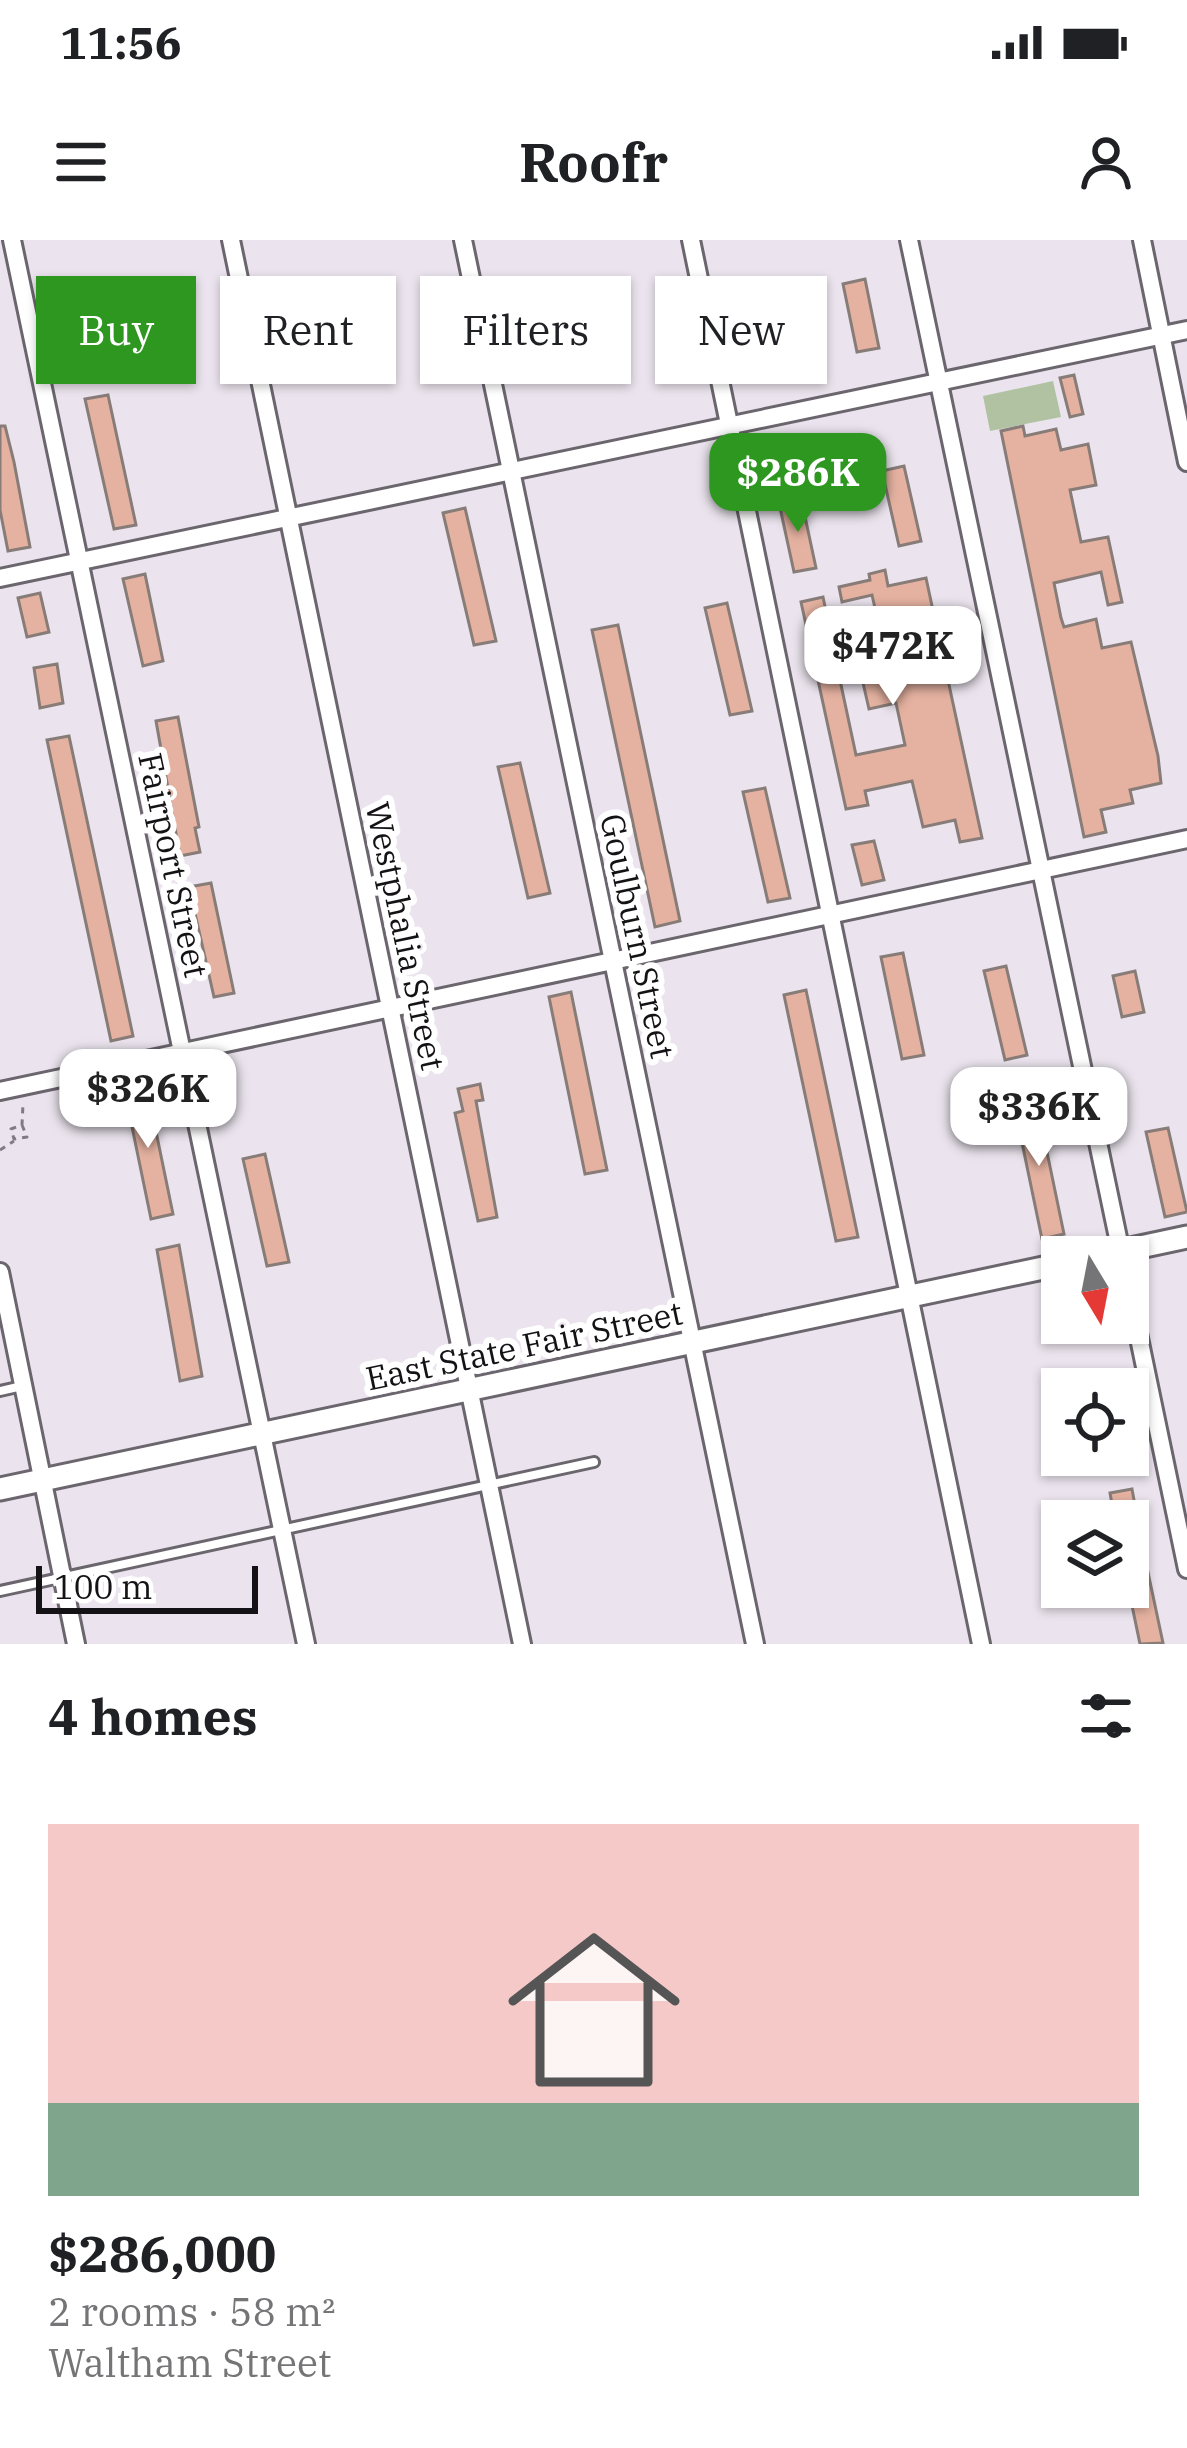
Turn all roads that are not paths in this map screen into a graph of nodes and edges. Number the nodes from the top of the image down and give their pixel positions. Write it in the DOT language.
graph roads {
  1 [pos="12,240"];
  2 [pos="231,240"];
  3 [pos="463,240"];
  4 [pos="691,240"];
  5 [pos="908,240"];
  6 [pos="1142,240"];
  7 [pos="1187,330"];
  8 [pos="1161,335"];
  9 [pos="938,384"];
  10 [pos="730,427"];
  11 [pos="1187,462"];
  12 [pos="512,474"];
  13 [pos="289,520"];
  14 [pos="80,563"];
  15 [pos="0,578"];
  16 [pos="1187,839"];
  17 [pos="1040,871"];
  18 [pos="831,914"];
  19 [pos="612,962"];
  20 [pos="390,1009"];
  21 [pos="182,1052"];
  22 [pos="0,1090"];
  23 [pos="1117,1236"];
  24 [pos="1187,1237"];
  25 [pos="1149,1247"];
  26 [pos="1041,1269"];
  27 [pos="1,1282"];
  28 [pos="909,1297"];
  29 [pos="692,1343"];
  30 [pos="1140,1344"];
  31 [pos="23,1386"];
  32 [pos="470,1390"];
  33 [pos="0,1391"];
  34 [pos="262,1434"];
  35 [pos="595,1462"];
  36 [pos="42,1480"];
  37 [pos="490,1485"];
  38 [pos="0,1489"];
  39 [pos="282,1529"];
  40 [pos="1187,1569"];
  41 [pos="63,1578"];
  42 [pos="0,1591"];
  43 [pos="76,1644"];
  44 [pos="306,1644"];
  45 [pos="522,1644"];
  46 [pos="755,1644"];
  47 [pos="981,1644"];
  1 -- 14 [label="street, Fairport Street"];
  2 -- 13 [label="street, Westphalia Street"];
  3 -- 12 [label="street, Goulburn Street"];
  4 -- 10 [label="street"];
  5 -- 9 [label="street"];
  6 -- 8 [label="street"];
  7 -- 8 [label="street"];
  8 -- 9 [label="street"];
  8 -- 11 [label="street"];
  9 -- 10 [label="street"];
  9 -- 17 [label="street"];
  10 -- 12 [label="street"];
  10 -- 18 [label="street"];
  12 -- 13 [label="street"];
  12 -- 19 [label="street, Goulburn Street"];
  13 -- 14 [label="street"];
  13 -- 20 [label="street, Westphalia Street"];
  14 -- 15 [label="street"];
  14 -- 21 [label="street, Fairport Street"];
  16 -- 17 [label="street"];
  17 -- 18 [label="street"];
  17 -- 23 [label="street"];
  18 -- 19 [label="street"];
  18 -- 28 [label="street"];
  19 -- 20 [label="street"];
  19 -- 29 [label="street, Goulburn Street"];
  20 -- 21 [label="street"];
  20 -- 32 [label="street, Westphalia Street"];
  21 -- 22 [label="street"];
  21 -- 34 [label="street, Fairport Street"];
  24 -- 25 [label="street"];
  26 -- 28 [label="street, East State Fair Street"];
  27 -- 31 [label="street"];
  28 -- 29 [label="street, East State Fair Street"];
  28 -- 47 [label="street"];
  29 -- 32 [label="street, East State Fair Street"];
  29 -- 46 [label="street, Goulburn Street"];
  30 -- 40 [label="street"];
  31 -- 33 [label="lane"];
  31 -- 36 [label="street"];
  32 -- 34 [label="street, East State Fair Street"];
  32 -- 37 [label="street, Westphalia Street"];
  34 -- 36 [label="street, East State Fair Street"];
  34 -- 39 [label="street, Fairport Street"];
  35 -- 37 [label="lane"];
  36 -- 38 [label="street, East State Fair Street"];
  36 -- 41 [label="street"];
  37 -- 39 [label="lane"];
  37 -- 45 [label="street, Westphalia Street"];
  39 -- 41 [label="lane"];
  39 -- 44 [label="street, Fairport Street"];
  41 -- 42 [label="lane"];
  41 -- 43 [label="street"];
}
